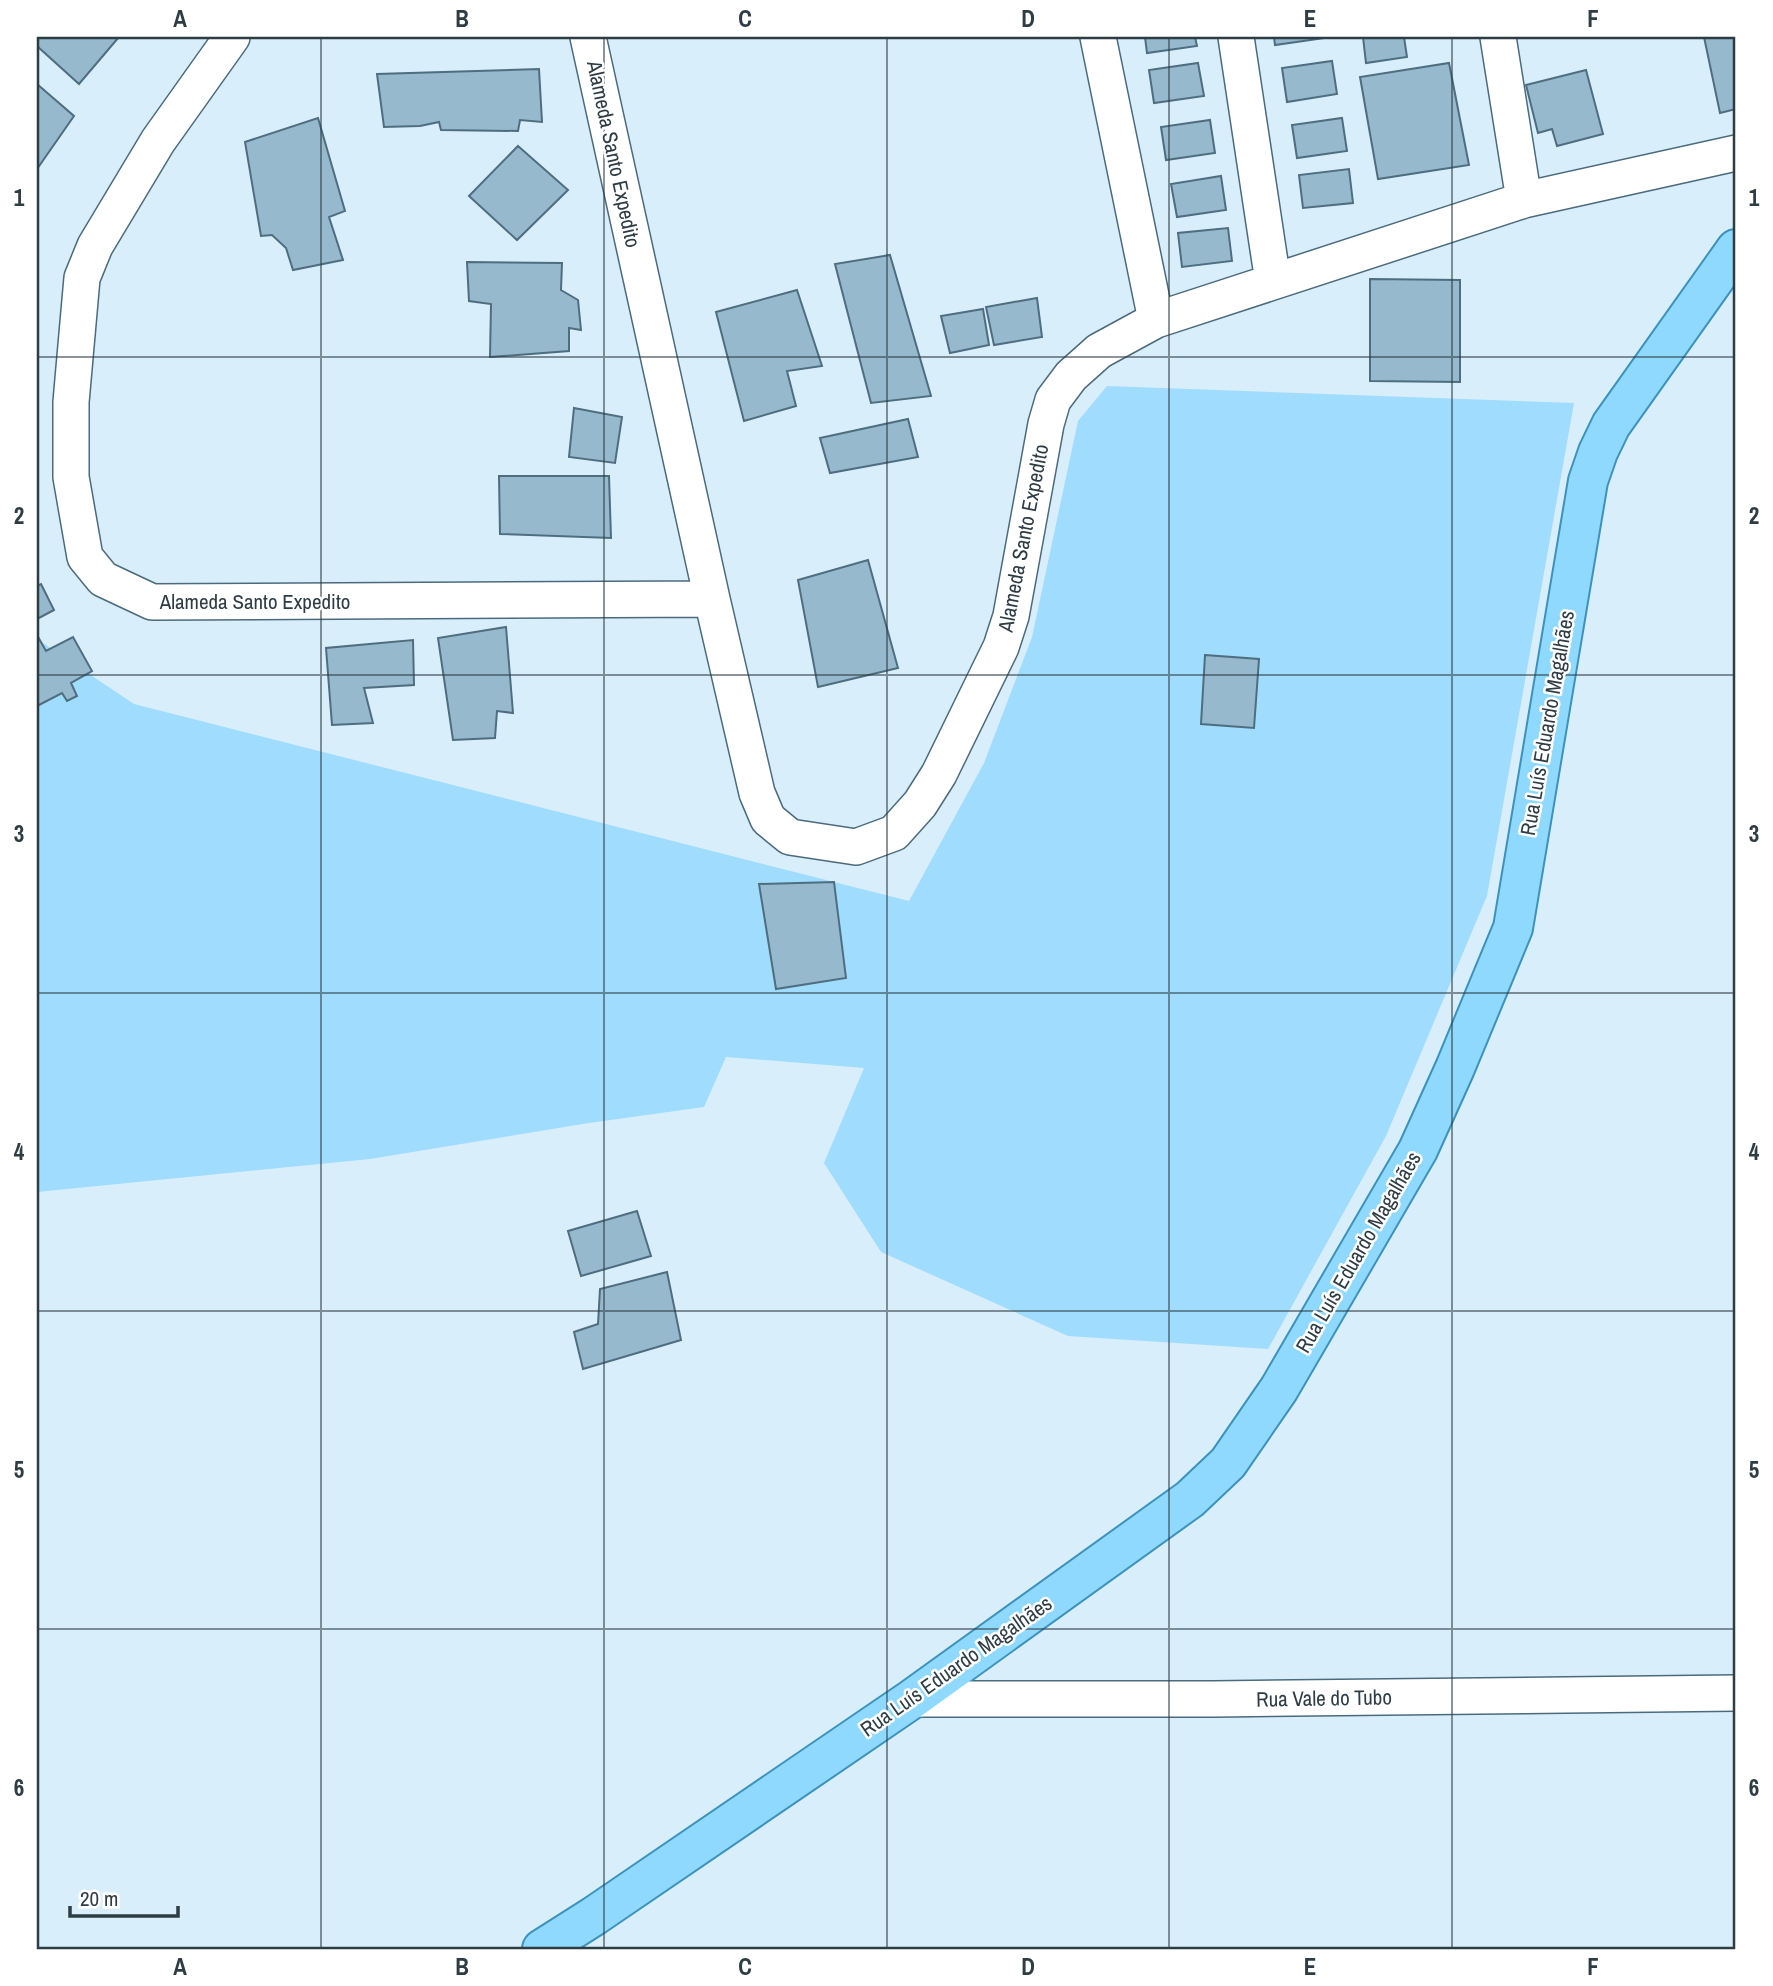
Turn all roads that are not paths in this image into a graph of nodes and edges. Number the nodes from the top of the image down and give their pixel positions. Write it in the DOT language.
graph roads {
  1 [pos="232,37"];
  2 [pos="589,37"];
  3 [pos="1098,37"];
  4 [pos="1236,37"];
  5 [pos="1497,37"];
  6 [pos="1736,153"];
  7 [pos="1524,200"];
  8 [pos="1736,249"];
  9 [pos="1273,282"];
  10 [pos="1156,320"];
  11 [pos="712,599"];
  12 [pos="1736,1693"];
  13 [pos="912,1699"];
  14 [pos="542,1949"];
  1 -- 11 [label="street, Alameda Santo Expedito"];
  2 -- 11 [label="street, Alameda Santo Expedito"];
  3 -- 10 [label="street"];
  4 -- 9 [label="street"];
  5 -- 7 [label="street"];
  6 -- 7 [label="street, Alameda Santo Expedito"];
  7 -- 9 [label="street, Alameda Santo Expedito"];
  8 -- 13 [label="main road, Rua Luís Eduardo Magalhães"];
  9 -- 10 [label="street, Alameda Santo Expedito"];
  10 -- 11 [label="street, Alameda Santo Expedito"];
  12 -- 13 [label="street, Rua Vale do Tubo"];
  13 -- 14 [label="main road, Rua Luís Eduardo Magalhães"];
}
